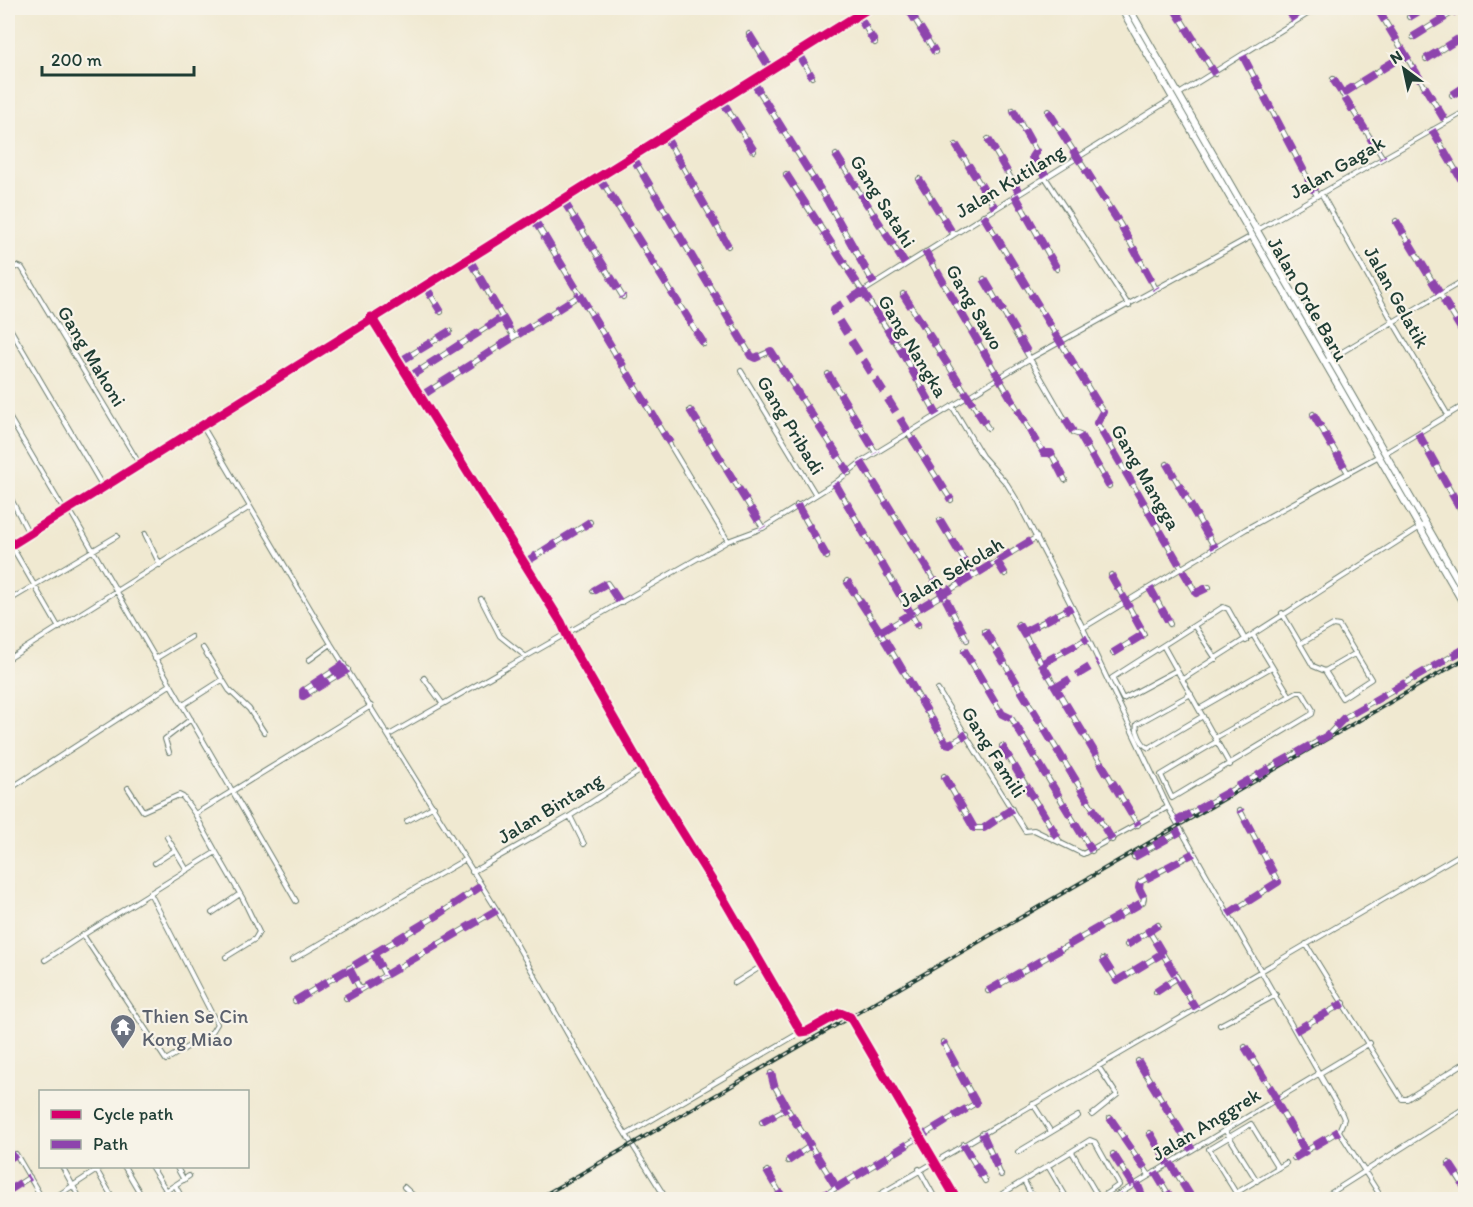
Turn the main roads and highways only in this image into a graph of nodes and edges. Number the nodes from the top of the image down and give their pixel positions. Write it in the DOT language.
graph roads {
  1 [pos="1121,8"];
  2 [pos="1130,10"];
  3 [pos="1176,96"];
  4 [pos="1422,526"];
  5 [pos="1466,594"];
  6 [pos="1466,608"];
  1 -- 3 [label="main road, Jalan Orde Baru"];
  2 -- 3 [label="main road, Jalan Orde Baru"];
  3 -- 4 [label="main road, Jalan Orde Baru"];
  4 -- 5 [label="main road, Jalan Orde Baru"];
  4 -- 6 [label="main road, Jalan Orde Baru"];
}
